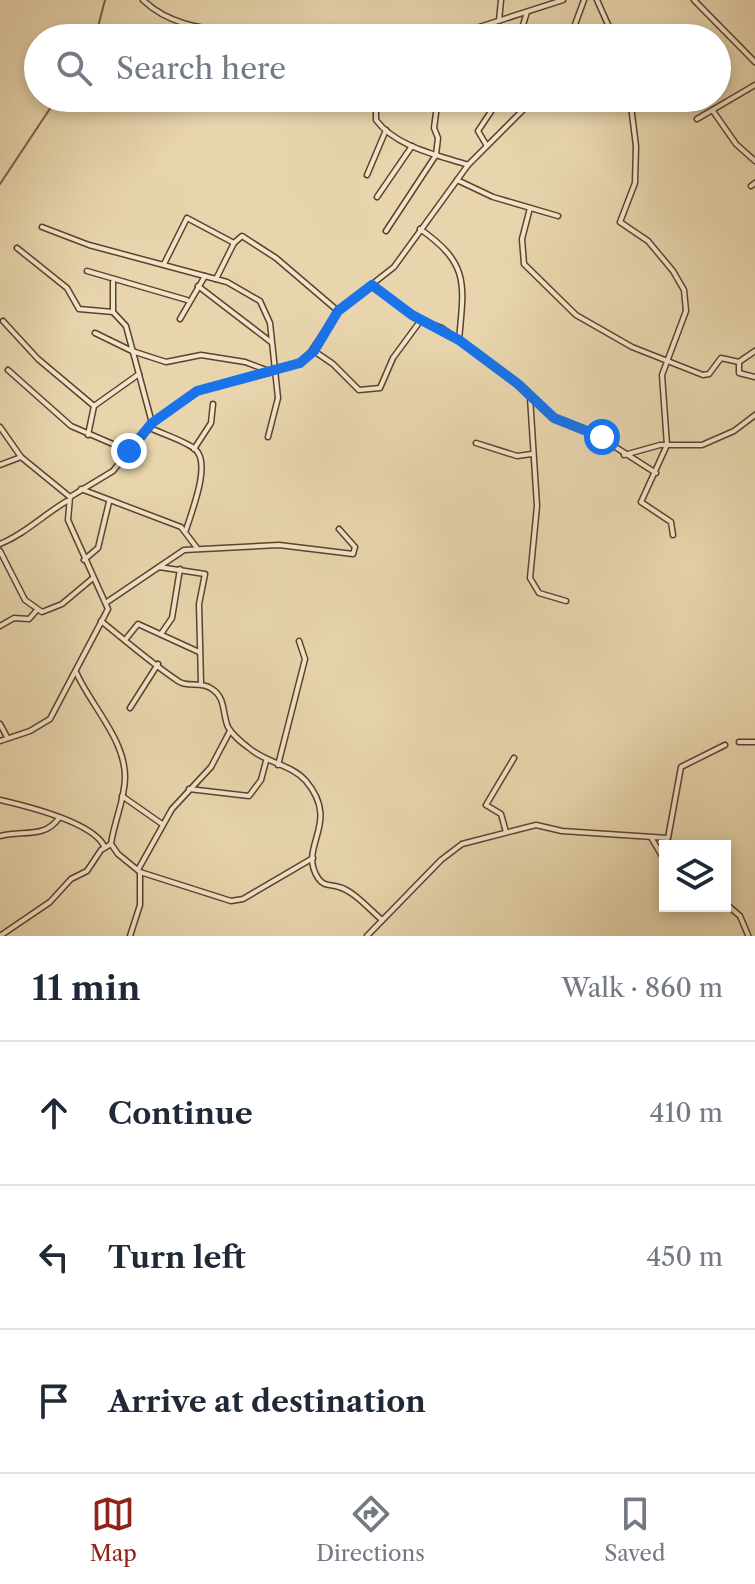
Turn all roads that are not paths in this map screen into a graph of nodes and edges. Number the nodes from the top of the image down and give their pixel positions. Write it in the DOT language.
graph roads {
  1 [pos="143,0"];
  2 [pos="501,0"];
  3 [pos="539,0"];
  4 [pos="563,0"];
  5 [pos="584,0"];
  6 [pos="597,0"];
  7 [pos="694,0"];
  8 [pos="542,8"];
  9 [pos="527,12"];
  10 [pos="499,21"];
  11 [pos="187,24"];
  12 [pos="491,24"];
  13 [pos="523,24"];
  14 [pos="575,24"];
  15 [pos="608,24"];
  16 [pos="718,24"];
  17 [pos="731,38"];
  18 [pos="755,62"];
  19 [pos="755,85"];
  20 [pos="731,100"];
  21 [pos="376,112"];
  22 [pos="435,112"];
  23 [pos="491,112"];
  24 [pos="521,112"];
  25 [pos="631,112"];
  26 [pos="711,112"];
  27 [pos="714,112"];
  28 [pos="697,119"];
  29 [pos="386,130"];
  30 [pos="412,146"];
  31 [pos="487,146"];
  32 [pos="436,155"];
  33 [pos="755,161"];
  34 [pos="468,165"];
  35 [pos="367,175"];
  36 [pos="457,180"];
  37 [pos="377,197"];
  38 [pos="530,208"];
  39 [pos="558,216"];
  40 [pos="42,227"];
  41 [pos="420,229"];
  42 [pos="386,231"];
  43 [pos="234,243"];
  44 [pos="17,248"];
  45 [pos="164,264"];
  46 [pos="87,271"];
  47 [pos="205,276"];
  48 [pos="216,280"];
  49 [pos="113,282"];
  50 [pos="372,285"];
  51 [pos="198,286"];
  52 [pos="187,300"];
  53 [pos="338,311"];
  54 [pos="113,312"];
  55 [pos="180,319"];
  56 [pos="421,320"];
  57 [pos="3,321"];
  58 [pos="95,333"];
  59 [pos="459,340"];
  60 [pos="273,344"];
  61 [pos="132,351"];
  62 [pos="314,351"];
  63 [pos="755,351"];
  64 [pos="665,361"];
  65 [pos="739,362"];
  66 [pos="8,370"];
  67 [pos="274,372"];
  68 [pos="139,374"];
  69 [pos="755,377"];
  70 [pos="530,395"];
  71 [pos="213,404"];
  72 [pos="94,406"];
  73 [pos="755,415"];
  74 [pos="150,425"];
  75 [pos="0,427"];
  76 [pos="88,435"];
  77 [pos="268,437"];
  78 [pos="476,443"];
  79 [pos="667,445"];
  80 [pos="194,449"];
  81 [pos="129,451"];
  82 [pos="532,454"];
  83 [pos="624,455"];
  84 [pos="21,457"];
  85 [pos="0,465"];
  86 [pos="656,473"];
  87 [pos="81,489"];
  88 [pos="68,499"];
  89 [pos="109,502"];
  90 [pos="339,529"];
  91 [pos="186,530"];
  92 [pos="673,535"];
  93 [pos="0,544"];
  94 [pos="197,548"];
  95 [pos="0,551"];
  96 [pos="84,561"];
  97 [pos="158,567"];
  98 [pos="181,568"];
  99 [pos="93,578"];
  100 [pos="566,601"];
  101 [pos="107,602"];
  102 [pos="37,610"];
  103 [pos="101,621"];
  104 [pos="0,626"];
  105 [pos="161,634"];
  106 [pos="125,640"];
  107 [pos="299,641"];
  108 [pos="199,652"];
  109 [pos="158,664"];
  110 [pos="76,671"];
  111 [pos="201,683"];
  112 [pos="130,708"];
  113 [pos="0,724"];
  114 [pos="230,731"];
  115 [pos="7,737"];
  116 [pos="0,741"];
  117 [pos="739,742"];
  118 [pos="755,742"];
  119 [pos="725,745"];
  120 [pos="514,758"];
  121 [pos="266,761"];
  122 [pos="278,765"];
  123 [pos="189,789"];
  124 [pos="122,796"];
  125 [pos="0,800"];
  126 [pos="59,818"];
  127 [pos="162,824"];
  128 [pos="506,832"];
  129 [pos="0,836"];
  130 [pos="652,839"];
  131 [pos="111,844"];
  132 [pos="104,846"];
  133 [pos="659,851"];
  134 [pos="313,858"];
  135 [pos="139,870"];
  136 [pos="731,908"];
  137 [pos="382,920"];
  138 [pos="748,935"];
  139 [pos="0,936"];
  140 [pos="130,936"];
  141 [pos="367,936"];
  1 -- 11 [label="street"];
  2 -- 10 [label="street"];
  3 -- 8 [label="street"];
  4 -- 8 [label="street"];
  5 -- 14 [label="street"];
  6 -- 15 [label="street"];
  7 -- 16 [label="street"];
  8 -- 9 [label="street"];
  9 -- 10 [label="street"];
  9 -- 13 [label="street"];
  10 -- 12 [label="street"];
  17 -- 18 [label="street"];
  19 -- 20 [label="street"];
  21 -- 29 [label="street"];
  22 -- 32 [label="street"];
  23 -- 31 [label="street"];
  24 -- 31 [label="street"];
  25 -- 64 [label="street"];
  26 -- 28 [label="street"];
  27 -- 33 [label="street"];
  29 -- 30 [label="street"];
  29 -- 35 [label="street"];
  30 -- 32 [label="street"];
  30 -- 37 [label="street"];
  31 -- 34 [label="street"];
  32 -- 34 [label="street"];
  32 -- 42 [label="street"];
  34 -- 36 [label="street"];
  36 -- 38 [label="street"];
  36 -- 41 [label="street"];
  38 -- 39 [label="street"];
  38 -- 64 [label="street"];
  40 -- 45 [label="street"];
  41 -- 50 [label="street"];
  41 -- 59 [label="street"];
  43 -- 45 [label="street"];
  43 -- 48 [label="street"];
  43 -- 53 [label="street"];
  44 -- 54 [label="street"];
  45 -- 47 [label="street"];
  46 -- 49 [label="street"];
  47 -- 48 [label="street"];
  47 -- 51 [label="street"];
  48 -- 60 [label="street"];
  49 -- 52 [label="street"];
  49 -- 54 [label="street"];
  50 -- 53 [label="street"];
  50 -- 56 [label="street"];
  51 -- 52 [label="street"];
  51 -- 60 [label="street"];
  52 -- 55 [label="street"];
  53 -- 62 [label="street"];
  54 -- 61 [label="street"];
  56 -- 59 [label="street"];
  56 -- 62 [label="street"];
  57 -- 72 [label="street"];
  58 -- 61 [label="street"];
  59 -- 70 [label="street"];
  60 -- 67 [label="street"];
  61 -- 67 [label="street"];
  61 -- 68 [label="street"];
  62 -- 67 [label="street"];
  63 -- 65 [label="street"];
  64 -- 65 [label="street"];
  64 -- 79 [label="street"];
  65 -- 69 [label="street"];
  66 -- 76 [label="street"];
  67 -- 74 [label="street"];
  67 -- 77 [label="street"];
  68 -- 72 [label="street"];
  68 -- 74 [label="street"];
  70 -- 82 [label="street"];
  70 -- 83 [label="street"];
  71 -- 80 [label="street"];
  72 -- 76 [label="street"];
  73 -- 79 [label="street"];
  74 -- 80 [label="street"];
  74 -- 81 [label="street"];
  75 -- 84 [label="street"];
  76 -- 81 [label="street"];
  78 -- 82 [label="street"];
  79 -- 83 [label="street"];
  79 -- 86 [label="street"];
  80 -- 91 [label="street"];
  81 -- 87 [label="street"];
  82 -- 100 [label="street"];
  83 -- 86 [label="street"];
  84 -- 85 [label="street"];
  84 -- 88 [label="street"];
  86 -- 92 [label="street"];
  87 -- 88 [label="street"];
  87 -- 89 [label="street"];
  88 -- 93 [label="street"];
  88 -- 96 [label="street"];
  89 -- 91 [label="street"];
  89 -- 96 [label="street"];
  90 -- 94 [label="street"];
  91 -- 94 [label="street"];
  94 -- 97 [label="street"];
  95 -- 102 [label="street"];
  96 -- 99 [label="street"];
  97 -- 98 [label="street"];
  97 -- 101 [label="street"];
  98 -- 105 [label="street"];
  98 -- 108 [label="street"];
  99 -- 101 [label="street"];
  99 -- 102 [label="street"];
  101 -- 103 [label="street"];
  102 -- 104 [label="street"];
  103 -- 106 [label="street"];
  103 -- 110 [label="street"];
  105 -- 106 [label="street"];
  105 -- 108 [label="street"];
  106 -- 109 [label="street"];
  107 -- 122 [label="street"];
  108 -- 111 [label="street"];
  109 -- 111 [label="street"];
  109 -- 112 [label="street"];
  110 -- 115 [label="street"];
  110 -- 124 [label="street"];
  111 -- 114 [label="street"];
  113 -- 115 [label="street"];
  114 -- 121 [label="street"];
  114 -- 123 [label="street"];
  115 -- 116 [label="street"];
  117 -- 118 [label="street"];
  119 -- 130 [label="street"];
  120 -- 128 [label="street"];
  121 -- 122 [label="street"];
  121 -- 123 [label="street"];
  122 -- 134 [label="street"];
  123 -- 127 [label="street"];
  124 -- 127 [label="street"];
  124 -- 131 [label="street"];
  125 -- 126 [label="street"];
  126 -- 129 [label="street"];
  126 -- 132 [label="street"];
  127 -- 135 [label="street"];
  128 -- 130 [label="street"];
  128 -- 137 [label="street"];
  130 -- 133 [label="street"];
  131 -- 132 [label="street"];
  131 -- 135 [label="street"];
  132 -- 139 [label="street"];
  134 -- 135 [label="street"];
  134 -- 137 [label="street"];
  135 -- 140 [label="street"];
  136 -- 138 [label="street"];
  137 -- 141 [label="street"];
}
